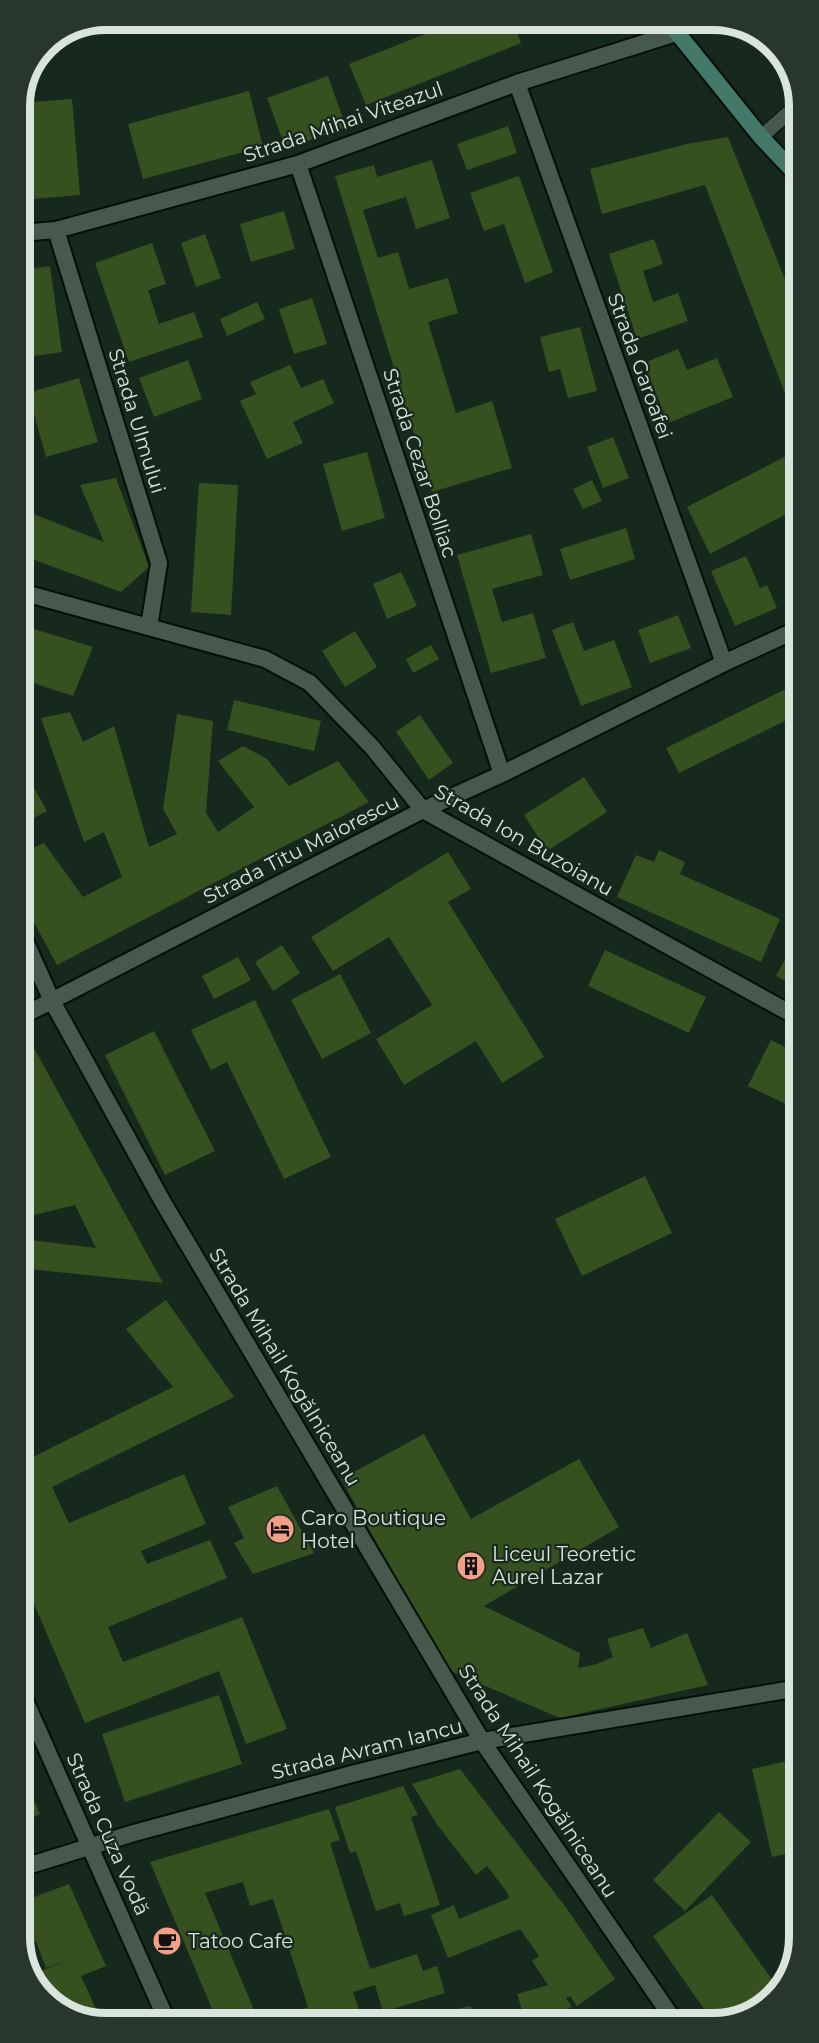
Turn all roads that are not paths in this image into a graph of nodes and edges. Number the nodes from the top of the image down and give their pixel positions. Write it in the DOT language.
graph roads {
  1 [pos="660,30"];
  2 [pos="674,30"];
  3 [pos="517,83"];
  4 [pos="789,112"];
  5 [pos="761,137"];
  6 [pos="298,164"];
  7 [pos="789,167"];
  8 [pos="56,230"];
  9 [pos="30,231"];
  10 [pos="30,594"];
  11 [pos="149,627"];
  12 [pos="789,633"];
  13 [pos="724,663"];
  14 [pos="502,774"];
  15 [pos="423,810"];
  16 [pos="30,952"];
  17 [pos="52,1001"];
  18 [pos="30,1012"];
  19 [pos="789,1013"];
  20 [pos="789,1690"];
  21 [pos="30,1712"];
  22 [pos="482,1742"];
  23 [pos="90,1845"];
  24 [pos="30,1865"];
  25 [pos="164,2013"];
  26 [pos="669,2013"];
  1 -- 3 [label="street, Strada Mihai Viteazul"];
  2 -- 5 [label="main road"];
  3 -- 6 [label="street, Strada Mihai Viteazul"];
  3 -- 13 [label="street, Strada Garoafei"];
  4 -- 5 [label="lane"];
  5 -- 7 [label="main road"];
  6 -- 8 [label="street, Strada Mihai Viteazul"];
  6 -- 14 [label="street, Strada Cezar Bolliac"];
  8 -- 9 [label="street, Strada Mihai Viteazul"];
  8 -- 11 [label="street, Strada Ulmului"];
  10 -- 11 [label="street, Strada Ion Buzoianu"];
  11 -- 15 [label="street, Strada Ion Buzoianu"];
  12 -- 13 [label="street, Strada Titu Maiorescu"];
  13 -- 14 [label="street, Strada Titu Maiorescu"];
  14 -- 15 [label="street, Strada Titu Maiorescu"];
  15 -- 17 [label="street, Strada Titu Maiorescu"];
  15 -- 19 [label="street, Strada Ion Buzoianu"];
  16 -- 17 [label="street, Strada Mihail Kogălniceanu"];
  17 -- 18 [label="street, Strada Titu Maiorescu"];
  17 -- 22 [label="street, Strada Mihail Kogălniceanu"];
  20 -- 22 [label="street, Strada Avram Iancu"];
  21 -- 23 [label="street, Strada Cuza Vodă"];
  22 -- 23 [label="street, Strada Avram Iancu"];
  22 -- 26 [label="street, Strada Mihail Kogălniceanu"];
  23 -- 24 [label="street, Strada Avram Iancu"];
  23 -- 25 [label="street, Strada Cuza Vodă"];
}
